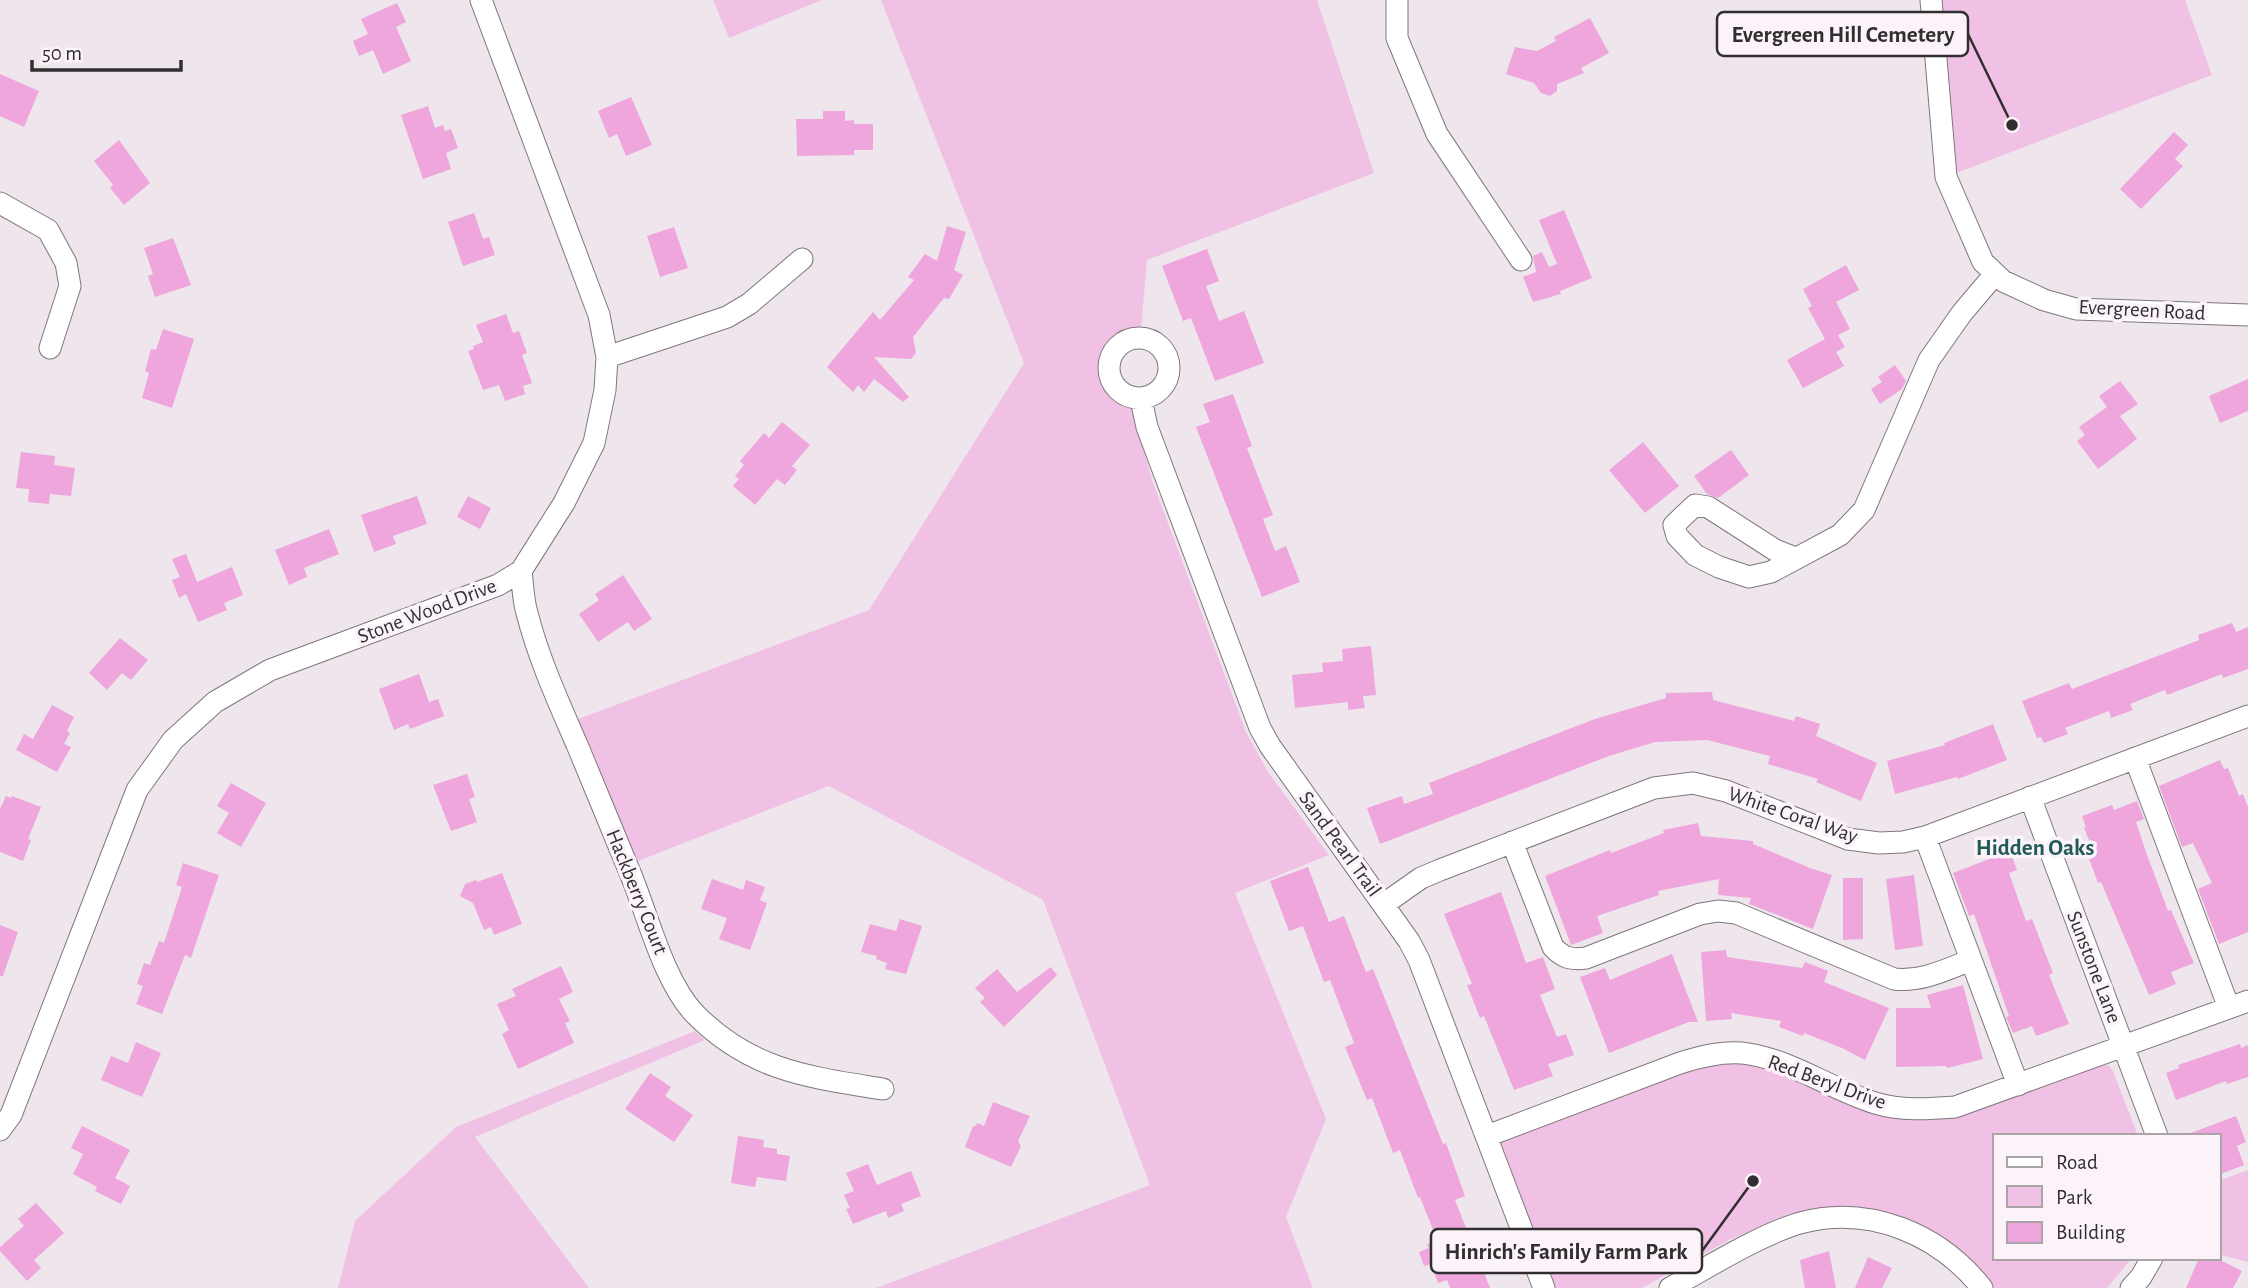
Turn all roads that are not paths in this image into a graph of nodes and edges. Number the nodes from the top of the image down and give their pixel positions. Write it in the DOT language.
graph roads {
  1 [pos="481,0"];
  2 [pos="1397,0"];
  3 [pos="1931,0"];
  4 [pos="0,203"];
  5 [pos="802,259"];
  6 [pos="1521,260"];
  7 [pos="1995,274"];
  8 [pos="2248,314"];
  9 [pos="50,348"];
  10 [pos="607,357"];
  11 [pos="1141,399"];
  12 [pos="1796,558"];
  13 [pos="521,571"];
  14 [pos="2248,716"];
  15 [pos="2135,758"];
  16 [pos="2030,797"];
  17 [pos="1926,836"];
  18 [pos="1512,842"];
  19 [pos="1384,904"];
  20 [pos="1971,960"];
  21 [pos="2238,1005"];
  22 [pos="2123,1046"];
  23 [pos="2018,1085"];
  24 [pos="883,1089"];
  25 [pos="0,1130"];
  26 [pos="2156,1134"];
  27 [pos="1487,1136"];
  28 [pos="2151,1260"];
  29 [pos="1544,1288"];
  30 [pos="1670,1288"];
  31 [pos="1982,1288"];
  32 [pos="2131,1288"];
  1 -- 10 [label="street, Stone Wood Drive"];
  2 -- 6 [label="street"];
  3 -- 7 [label="street, Evergreen Road"];
  4 -- 9 [label="street"];
  5 -- 10 [label="street"];
  7 -- 8 [label="street, Evergreen Road"];
  7 -- 12 [label="street"];
  10 -- 13 [label="street, Stone Wood Drive"];
  11 -- 19 [label="street, Sand Pearl Trail"];
  12 -- 12 [label="street"];
  13 -- 24 [label="street, Hackberry Court"];
  13 -- 25 [label="street, Stone Wood Drive"];
  14 -- 15 [label="street, White Coral Way"];
  15 -- 16 [label="street, White Coral Way"];
  15 -- 21 [label="street"];
  16 -- 17 [label="street, White Coral Way"];
  16 -- 22 [label="street, Sunstone Lane"];
  17 -- 18 [label="street, White Coral Way"];
  17 -- 20 [label="street"];
  18 -- 19 [label="street, White Coral Way"];
  18 -- 20 [label="street"];
  19 -- 27 [label="street, Sand Pearl Trail"];
  20 -- 23 [label="street"];
  21 -- 22 [label="street, Red Beryl Drive"];
  22 -- 23 [label="street, Red Beryl Drive"];
  22 -- 26 [label="street, Sunstone Lane"];
  23 -- 27 [label="street, Red Beryl Drive"];
  27 -- 29 [label="street, Sand Pearl Trail"];
  28 -- 32 [label="street"];
  30 -- 31 [label="street"];
}
